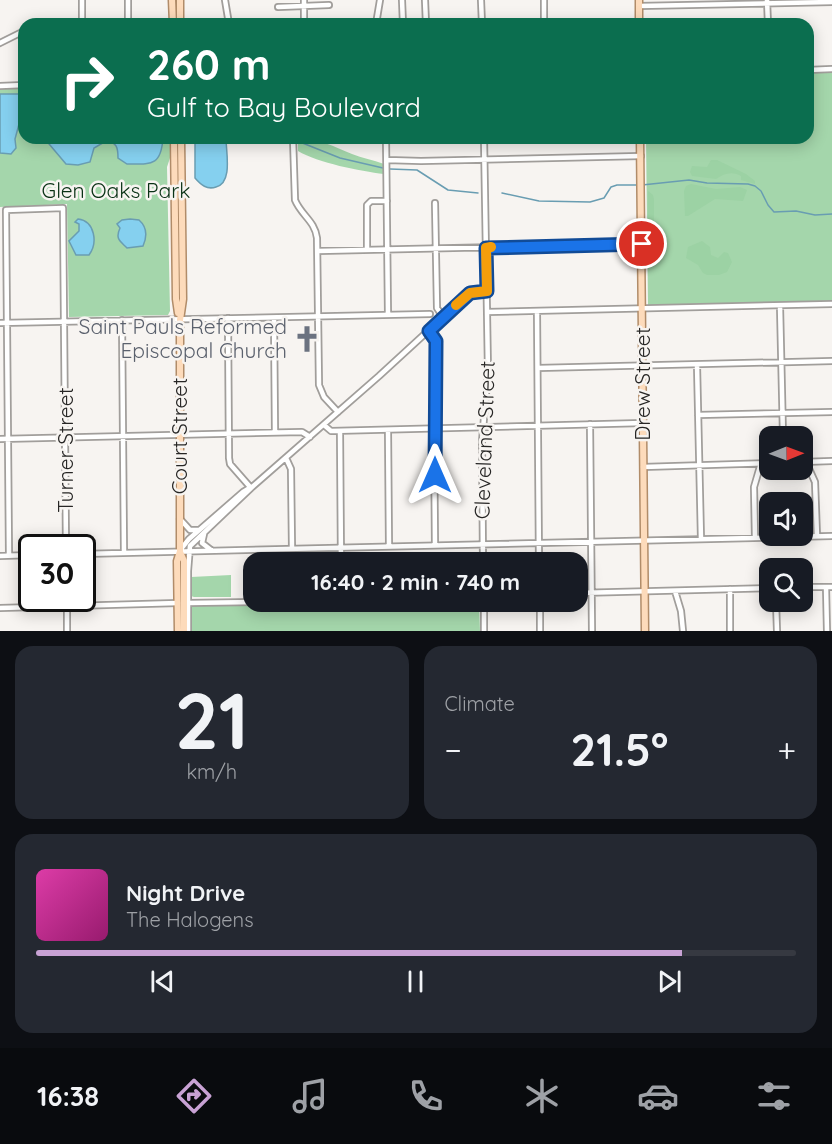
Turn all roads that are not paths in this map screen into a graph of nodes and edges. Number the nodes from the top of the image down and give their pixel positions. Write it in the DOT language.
graph roads {
  1 [pos="82,0"];
  2 [pos="128,0"];
  3 [pos="172,0"];
  4 [pos="225,0"];
  5 [pos="380,0"];
  6 [pos="402,0"];
  7 [pos="425,0"];
  8 [pos="481,0"];
  9 [pos="544,0"];
  10 [pos="179,2"];
  11 [pos="768,2"];
  12 [pos="832,2"];
  13 [pos="304,3"];
  14 [pos="639,3"];
  15 [pos="329,5"];
  16 [pos="278,7"];
  17 [pos="82,18"];
  18 [pos="128,18"];
  19 [pos="173,18"];
  20 [pos="180,18"];
  21 [pos="228,18"];
  22 [pos="377,18"];
  23 [pos="403,18"];
  24 [pos="426,18"];
  25 [pos="482,18"];
  26 [pos="544,18"];
  27 [pos="768,18"];
  28 [pos="18,34"];
  29 [pos="0,43"];
  30 [pos="832,69"];
  31 [pos="814,70"];
  32 [pos="18,85"];
  33 [pos="0,86"];
  34 [pos="174,144"];
  35 [pos="181,144"];
  36 [pos="294,144"];
  37 [pos="386,144"];
  38 [pos="484,144"];
  39 [pos="640,144"];
  40 [pos="641,156"];
  41 [pos="484,159"];
  42 [pos="387,163"];
  43 [pos="387,201"];
  44 [pos="178,203"];
  45 [pos="435,203"];
  46 [pos="642,244"];
  47 [pos="486,248"];
  48 [pos="436,249"];
  49 [pos="367,250"];
  50 [pos="388,250"];
  51 [pos="318,251"];
  52 [pos="487,291"];
  53 [pos="832,304"];
  54 [pos="780,306"];
  55 [pos="642,309"];
  56 [pos="487,312"];
  57 [pos="537,312"];
  58 [pos="430,314"];
  59 [pos="388,315"];
  60 [pos="318,317"];
  61 [pos="443,317"];
  62 [pos="228,318"];
  63 [pos="274,318"];
  64 [pos="180,320"];
  65 [pos="122,321"];
  66 [pos="65,322"];
  67 [pos="0,323"];
  68 [pos="7,323"];
  69 [pos="429,331"];
  70 [pos="832,361"];
  71 [pos="782,363"];
  72 [pos="697,365"];
  73 [pos="643,366"];
  74 [pos="538,368"];
  75 [pos="338,412"];
  76 [pos="783,412"];
  77 [pos="832,412"];
  78 [pos="698,415"];
  79 [pos="643,423"];
  80 [pos="590,424"];
  81 [pos="324,425"];
  82 [pos="538,426"];
  83 [pos="783,426"];
  84 [pos="484,427"];
  85 [pos="434,429"];
  86 [pos="388,430"];
  87 [pos="340,431"];
  88 [pos="275,432"];
  89 [pos="229,434"];
  90 [pos="123,436"];
  91 [pos="180,436"];
  92 [pos="310,436"];
  93 [pos="66,438"];
  94 [pos="8,439"];
  95 [pos="0,440"];
  96 [pos="286,458"];
  97 [pos="813,462"];
  98 [pos="832,462"];
  99 [pos="759,464"];
  100 [pos="699,465"];
  101 [pos="643,466"];
  102 [pos="759,471"];
  103 [pos="813,478"];
  104 [pos="251,488"];
  105 [pos="180,519"];
  106 [pos="201,532"];
  107 [pos="66,534"];
  108 [pos="817,536"];
  109 [pos="832,536"];
  110 [pos="755,537"];
  111 [pos="701,539"];
  112 [pos="644,540"];
  113 [pos="591,541"];
  114 [pos="539,543"];
  115 [pos="483,544"];
  116 [pos="435,545"];
  117 [pos="389,546"];
  118 [pos="340,547"];
  119 [pos="292,548"];
  120 [pos="211,550"];
  121 [pos="180,551"];
  122 [pos="190,551"];
  123 [pos="340,552"];
  124 [pos="483,552"];
  125 [pos="539,552"];
  126 [pos="124,553"];
  127 [pos="96,554"];
  128 [pos="9,555"];
  129 [pos="18,555"];
  130 [pos="0,556"];
  131 [pos="813,587"];
  132 [pos="829,587"];
  133 [pos="759,588"];
  134 [pos="730,589"];
  135 [pos="645,591"];
  136 [pos="675,591"];
  137 [pos="588,593"];
  138 [pos="592,593"];
  139 [pos="243,602"];
  140 [pos="178,603"];
  141 [pos="188,603"];
  142 [pos="96,605"];
  143 [pos="18,607"];
  144 [pos="0,608"];
  145 [pos="67,612"];
  146 [pos="484,612"];
  147 [pos="540,612"];
  148 [pos="776,612"];
  149 [pos="67,631"];
  150 [pos="178,631"];
  151 [pos="186,631"];
  152 [pos="484,631"];
  153 [pos="540,631"];
  154 [pos="592,631"];
  155 [pos="645,631"];
  156 [pos="683,631"];
  157 [pos="730,631"];
  158 [pos="777,631"];
  159 [pos="827,631"];
  1 -- 17 [label="street"];
  2 -- 18 [label="street"];
  3 -- 19 [label="main road"];
  4 -- 21 [label="street"];
  5 -- 22 [label="street"];
  6 -- 23 [label="street"];
  7 -- 24 [label="street"];
  8 -- 25 [label="street"];
  9 -- 26 [label="street"];
  10 -- 20 [label="main road"];
  11 -- 12 [label="street"];
  11 -- 14 [label="street"];
  11 -- 27 [label="street"];
  13 -- 15 [label="street"];
  13 -- 16 [label="street"];
  28 -- 29 [label="street"];
  30 -- 31 [label="street"];
  32 -- 33 [label="street"];
  34 -- 44 [label="main road, Court Street"];
  35 -- 44 [label="main road, Court Street"];
  36 -- 51 [label="street"];
  37 -- 42 [label="street"];
  38 -- 41 [label="street, Cleveland Street"];
  39 -- 40 [label="main road, Drew Street"];
  40 -- 41 [label="street"];
  40 -- 46 [label="main road, Drew Street"];
  41 -- 42 [label="street"];
  41 -- 47 [label="street, Cleveland Street"];
  42 -- 43 [label="street"];
  43 -- 49 [label="street"];
  43 -- 50 [label="street"];
  44 -- 64 [label="main road, Court Street"];
  45 -- 48 [label="street"];
  46 -- 47 [label="street"];
  46 -- 55 [label="main road, Drew Street"];
  47 -- 48 [label="street"];
  47 -- 52 [label="street, Cleveland Street"];
  48 -- 50 [label="street"];
  48 -- 61 [label="street"];
  49 -- 50 [label="street"];
  49 -- 51 [label="street"];
  50 -- 59 [label="street"];
  51 -- 60 [label="street"];
  52 -- 56 [label="street, Cleveland Street"];
  52 -- 61 [label="street"];
  53 -- 54 [label="street"];
  54 -- 55 [label="street"];
  54 -- 71 [label="street"];
  55 -- 57 [label="street"];
  55 -- 73 [label="main road, Drew Street"];
  56 -- 57 [label="street"];
  56 -- 84 [label="street, Cleveland Street"];
  57 -- 74 [label="street"];
  58 -- 59 [label="street"];
  59 -- 60 [label="street"];
  60 -- 63 [label="street"];
  60 -- 75 [label="street"];
  61 -- 69 [label="street"];
  62 -- 63 [label="street"];
  62 -- 64 [label="street"];
  62 -- 89 [label="street"];
  63 -- 88 [label="street"];
  64 -- 65 [label="street"];
  64 -- 91 [label="main road, Court Street"];
  65 -- 66 [label="street"];
  65 -- 90 [label="street"];
  66 -- 68 [label="street"];
  66 -- 68 [label="street, Turner Street"];
  66 -- 93 [label="street, Turner Street"];
  67 -- 68 [label="street"];
  68 -- 94 [label="street"];
  69 -- 75 [label="street"];
  69 -- 85 [label="street"];
  70 -- 71 [label="street"];
  71 -- 72 [label="street"];
  71 -- 76 [label="street"];
  72 -- 73 [label="street"];
  72 -- 78 [label="street"];
  73 -- 74 [label="street"];
  73 -- 79 [label="main road, Drew Street"];
  74 -- 82 [label="street"];
  75 -- 81 [label="street"];
  76 -- 77 [label="street"];
  76 -- 78 [label="street"];
  76 -- 83 [label="street"];
  78 -- 100 [label="street"];
  79 -- 80 [label="street"];
  79 -- 101 [label="main road, Drew Street"];
  80 -- 82 [label="street"];
  80 -- 113 [label="street"];
  81 -- 87 [label="street"];
  81 -- 92 [label="street"];
  82 -- 84 [label="street"];
  82 -- 114 [label="street"];
  84 -- 85 [label="street"];
  84 -- 115 [label="street, Cleveland Street"];
  85 -- 86 [label="street"];
  85 -- 116 [label="street"];
  86 -- 87 [label="street"];
  86 -- 117 [label="street"];
  87 -- 118 [label="street"];
  88 -- 89 [label="street"];
  88 -- 92 [label="street"];
  89 -- 91 [label="street"];
  89 -- 104 [label="street"];
  90 -- 91 [label="street"];
  90 -- 93 [label="street"];
  90 -- 126 [label="street"];
  91 -- 105 [label="main road, Court Street"];
  92 -- 96 [label="street"];
  93 -- 94 [label="street"];
  93 -- 107 [label="street, Turner Street"];
  94 -- 95 [label="street"];
  94 -- 128 [label="street"];
  96 -- 104 [label="street"];
  96 -- 119 [label="street"];
  97 -- 98 [label="street"];
  99 -- 100 [label="street"];
  100 -- 101 [label="street"];
  100 -- 111 [label="street"];
  101 -- 112 [label="main road, Drew Street"];
  102 -- 110 [label="street"];
  103 -- 108 [label="street"];
  104 -- 106 [label="street"];
  105 -- 106 [label="street"];
  105 -- 121 [label="main road, Court Street"];
  106 -- 120 [label="street"];
  106 -- 121 [label="street"];
  106 -- 122 [label="street"];
  108 -- 109 [label="street"];
  108 -- 110 [label="street"];
  110 -- 111 [label="street"];
  111 -- 112 [label="street"];
  112 -- 113 [label="street"];
  112 -- 135 [label="main road, Drew Street"];
  113 -- 114 [label="street"];
  113 -- 138 [label="street"];
  114 -- 115 [label="street"];
  114 -- 125 [label="street"];
  115 -- 116 [label="street"];
  115 -- 124 [label="street, Cleveland Street"];
  116 -- 117 [label="street"];
  117 -- 118 [label="street"];
  118 -- 119 [label="street"];
  118 -- 123 [label="street"];
  119 -- 120 [label="street"];
  120 -- 122 [label="street"];
  121 -- 122 [label="street"];
  121 -- 126 [label="street"];
  121 -- 140 [label="main road"];
  121 -- 151 [label="main road"];
  122 -- 141 [label="street"];
  126 -- 127 [label="street"];
  128 -- 129 [label="street"];
  128 -- 130 [label="street"];
  131 -- 132 [label="street"];
  132 -- 159 [label="street"];
  133 -- 134 [label="street"];
  134 -- 136 [label="street"];
  134 -- 157 [label="street"];
  135 -- 136 [label="street"];
  135 -- 138 [label="street"];
  135 -- 155 [label="main road, Drew Street"];
  136 -- 156 [label="street"];
  137 -- 138 [label="street"];
  138 -- 154 [label="street"];
  139 -- 141 [label="street"];
  140 -- 142 [label="street"];
  140 -- 150 [label="main road"];
  141 -- 151 [label="street"];
  143 -- 144 [label="street"];
  145 -- 149 [label="street"];
  146 -- 152 [label="street"];
  147 -- 153 [label="street"];
  148 -- 158 [label="street"];
}
